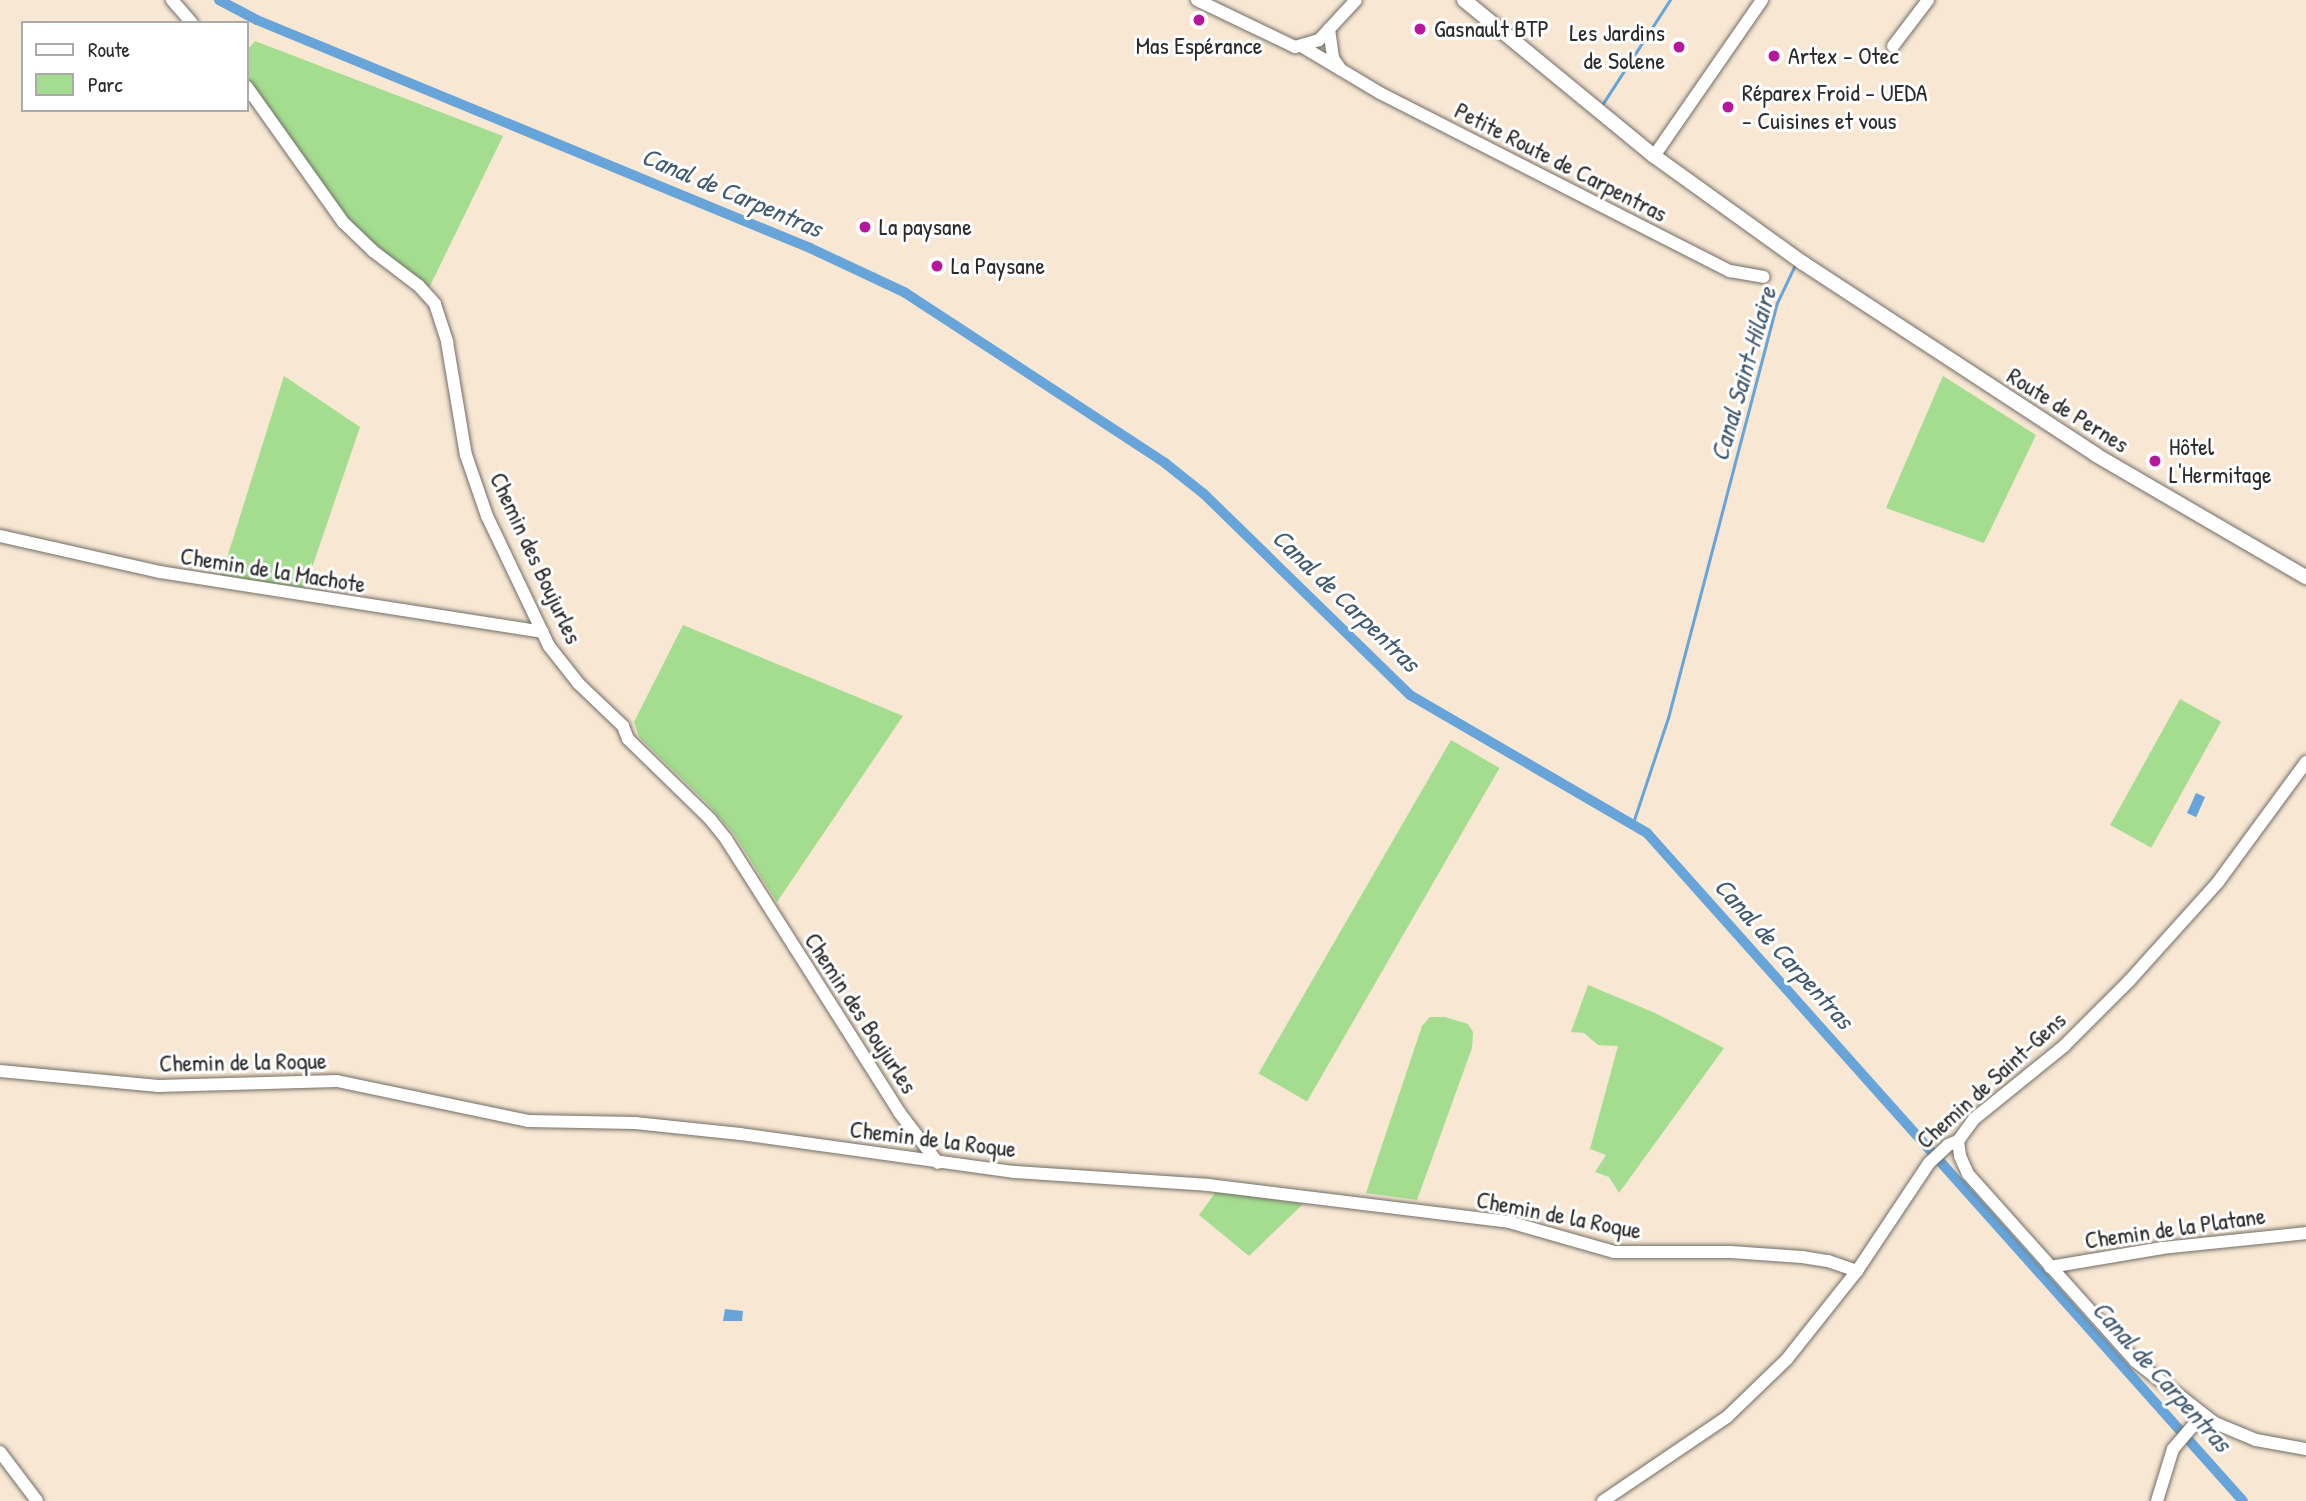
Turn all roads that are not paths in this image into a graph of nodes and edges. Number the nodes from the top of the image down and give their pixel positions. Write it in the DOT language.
graph roads {
  1 [pos="172,0"];
  2 [pos="1454,0"];
  3 [pos="1464,0"];
  4 [pos="1762,0"];
  5 [pos="1928,0"];
  6 [pos="1204,2"];
  7 [pos="1351,2"];
  8 [pos="190,21"];
  9 [pos="1329,29"];
  10 [pos="1511,41"];
  11 [pos="1893,46"];
  12 [pos="1303,47"];
  13 [pos="1343,74"];
  14 [pos="248,88"];
  15 [pos="1654,156"];
  16 [pos="1763,277"];
  17 [pos="0,536"];
  18 [pos="2306,577"];
  19 [pos="542,632"];
  20 [pos="2306,762"];
  21 [pos="0,1071"];
  22 [pos="1958,1141"];
  23 [pos="938,1163"];
  24 [pos="2306,1233"];
  25 [pos="2050,1267"];
  26 [pos="1857,1271"];
  27 [pos="2202,1415"];
  28 [pos="2306,1449"];
  29 [pos="0,1452"];
  30 [pos="37,1501"];
  31 [pos="1603,1501"];
  32 [pos="2157,1501"];
  1 -- 8 [label="street"];
  2 -- 10 [label="main road"];
  3 -- 10 [label="main road"];
  4 -- 15 [label="street"];
  5 -- 11 [label="street"];
  6 -- 12 [label="street, Petite Route de Carpentras"];
  7 -- 9 [label="street"];
  9 -- 12 [label="street"];
  9 -- 13 [label="street"];
  10 -- 15 [label="main road, Route de Pernes"];
  12 -- 13 [label="street, Petite Route de Carpentras"];
  13 -- 16 [label="street, Petite Route de Carpentras"];
  14 -- 19 [label="street, Chemin des Boujurles"];
  15 -- 18 [label="main road, Route de Pernes"];
  17 -- 19 [label="street, Chemin de la Machote"];
  19 -- 23 [label="street, Chemin des Boujurles"];
  20 -- 22 [label="street, Chemin de Saint-Gens"];
  21 -- 23 [label="street, Chemin de la Roque"];
  22 -- 25 [label="street"];
  22 -- 26 [label="street, Chemin de Saint-Gens"];
  23 -- 26 [label="street, Chemin de la Roque"];
  24 -- 25 [label="street, Chemin de la Platane"];
  25 -- 27 [label="street"];
  26 -- 31 [label="street, Chemin de Saint-Gens"];
  27 -- 28 [label="street"];
  27 -- 32 [label="street"];
  29 -- 30 [label="street"];
}
